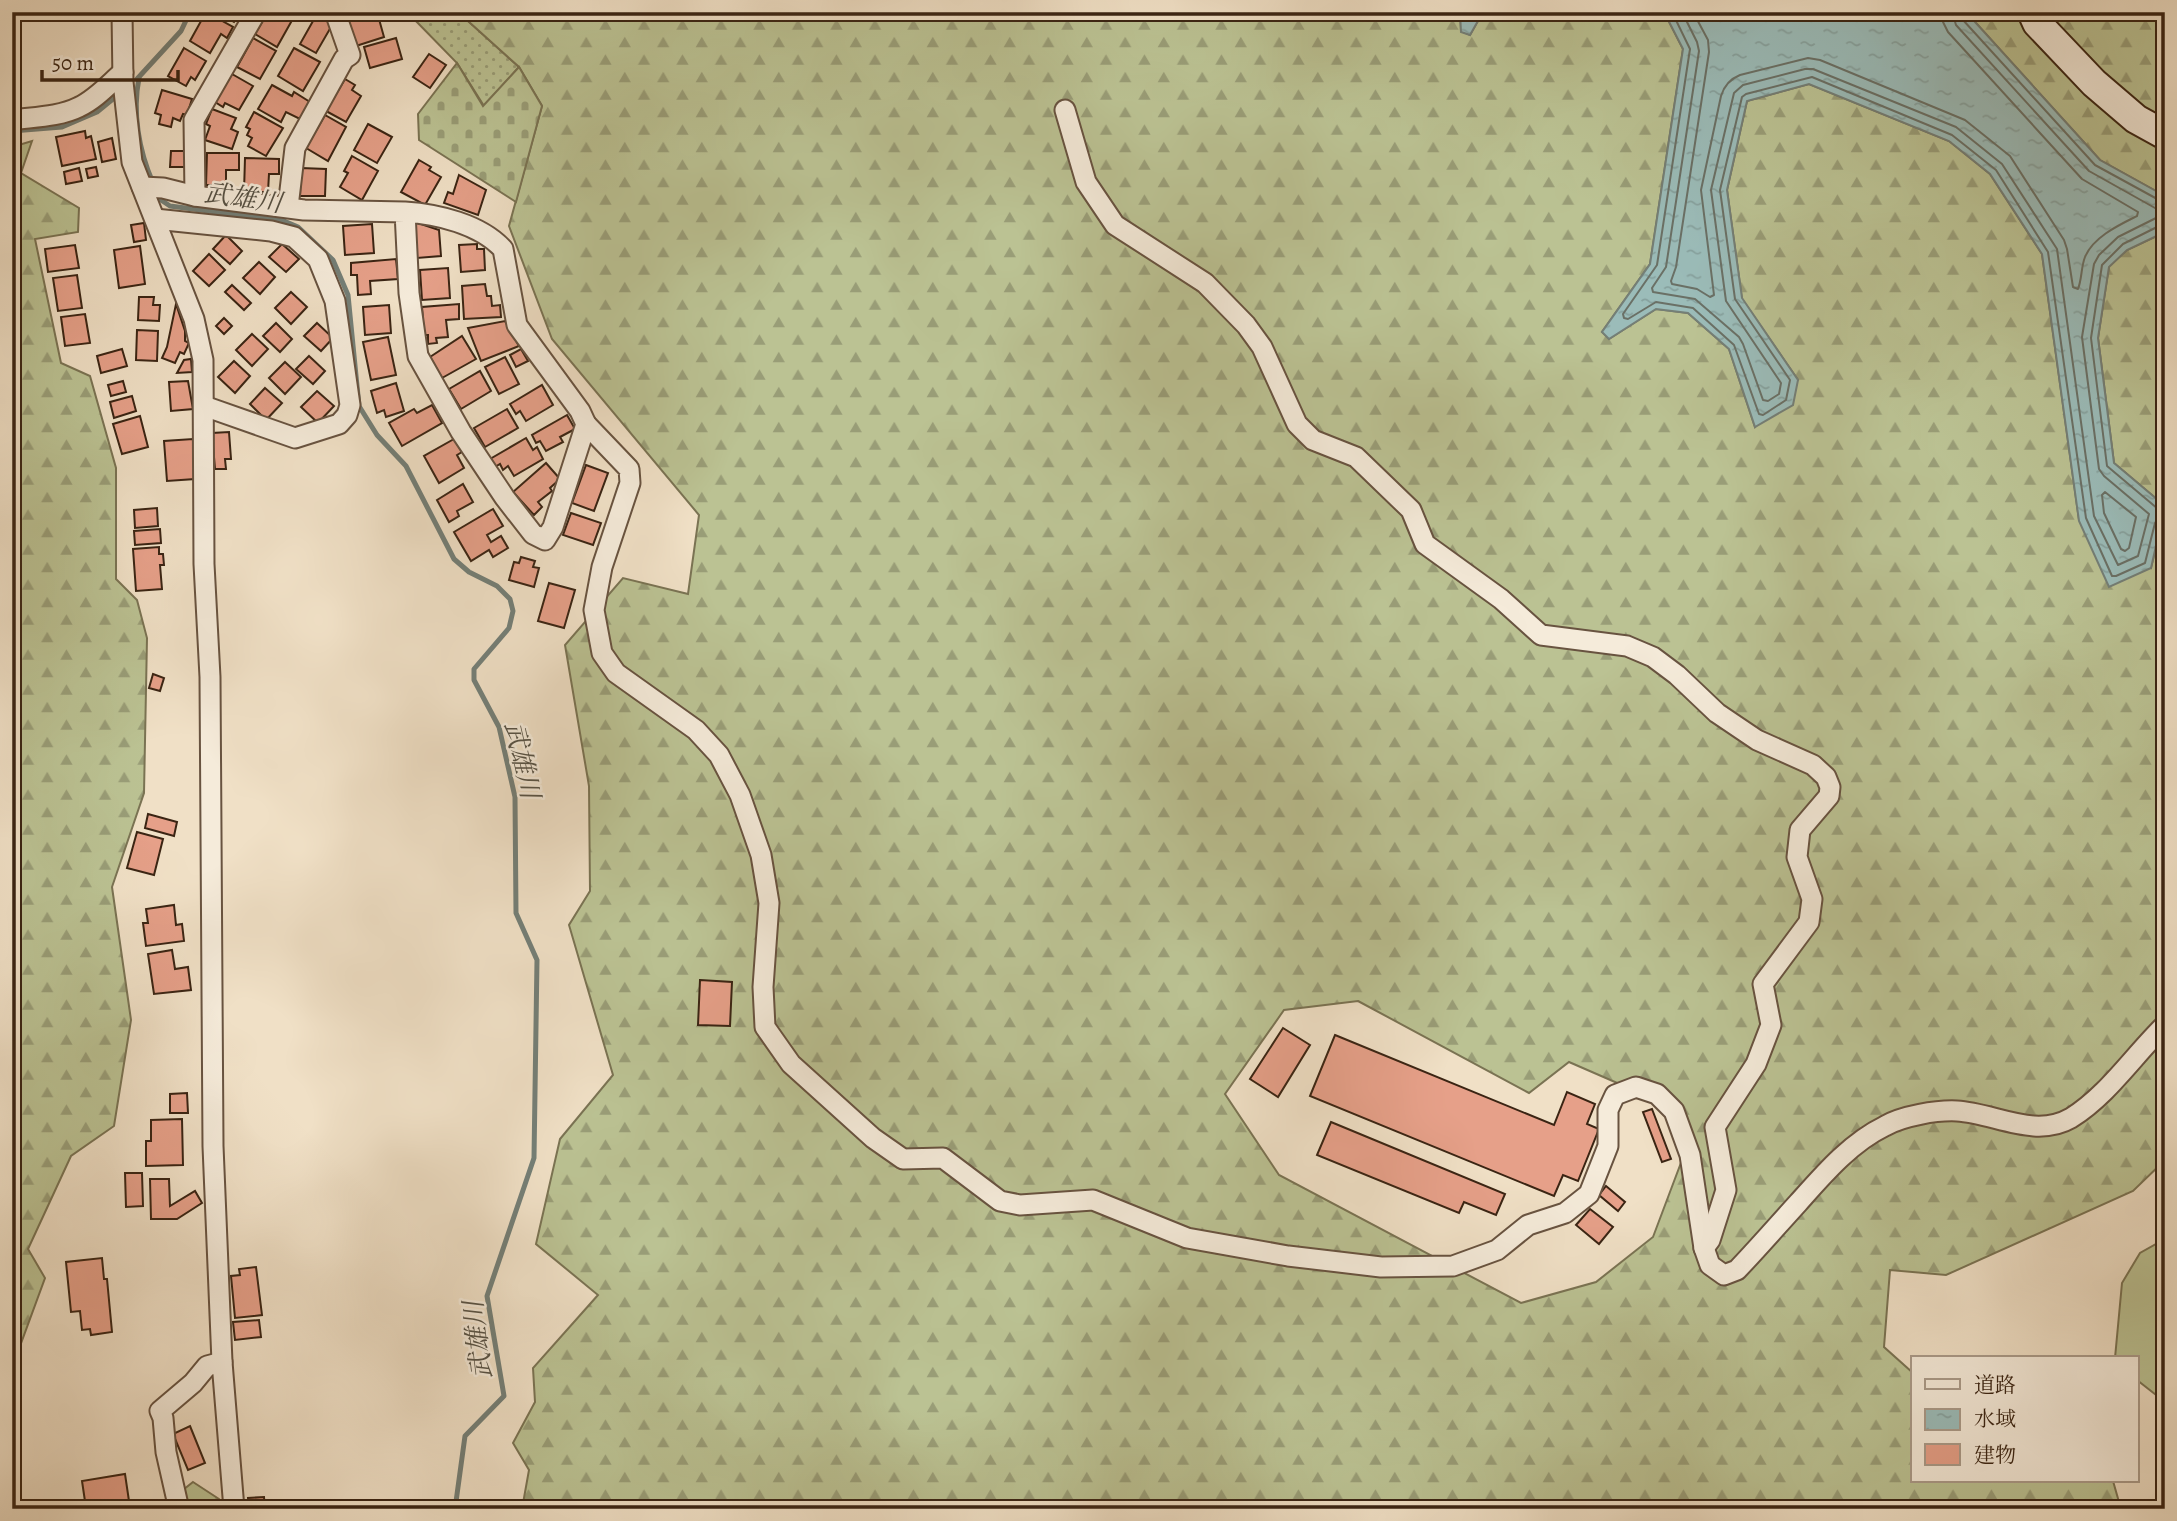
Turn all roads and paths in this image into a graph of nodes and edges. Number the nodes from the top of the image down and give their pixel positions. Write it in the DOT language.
graph roads {
  1 [pos="122,12"];
  2 [pos="256,12"];
  3 [pos="335,12"];
  4 [pos="2032,12"];
  5 [pos="123,77"];
  6 [pos="1065,110"];
  7 [pos="12,120"];
  8 [pos="2165,135"];
  9 [pos="142,187"];
  10 [pos="195,196"];
  11 [pos="288,207"];
  12 [pos="405,212"];
  13 [pos="155,219"];
  14 [pos="204,406"];
  15 [pos="586,424"];
  16 [pos="2165,1025"];
  17 [pos="1704,1248"];
  18 [pos="222,1362"];
  19 [pos="181,1509"];
  20 [pos="234,1509"];
  1 -- 5 [label="street"];
  2 -- 10 [label="street"];
  3 -- 11 [label="street"];
  4 -- 8 [label="street"];
  5 -- 7 [label="street"];
  5 -- 9 [label="street"];
  6 -- 17 [label="street"];
  9 -- 10 [label="street"];
  9 -- 13 [label="street"];
  10 -- 11 [label="street"];
  11 -- 12 [label="street"];
  12 -- 15 [label="street"];
  12 -- 15 [label="street"];
  13 -- 14 [label="street"];
  13 -- 14 [label="street"];
  14 -- 18 [label="street"];
  15 -- 17 [label="street"];
  16 -- 17 [label="street"];
  18 -- 19 [label="street"];
  18 -- 20 [label="street"];
}
